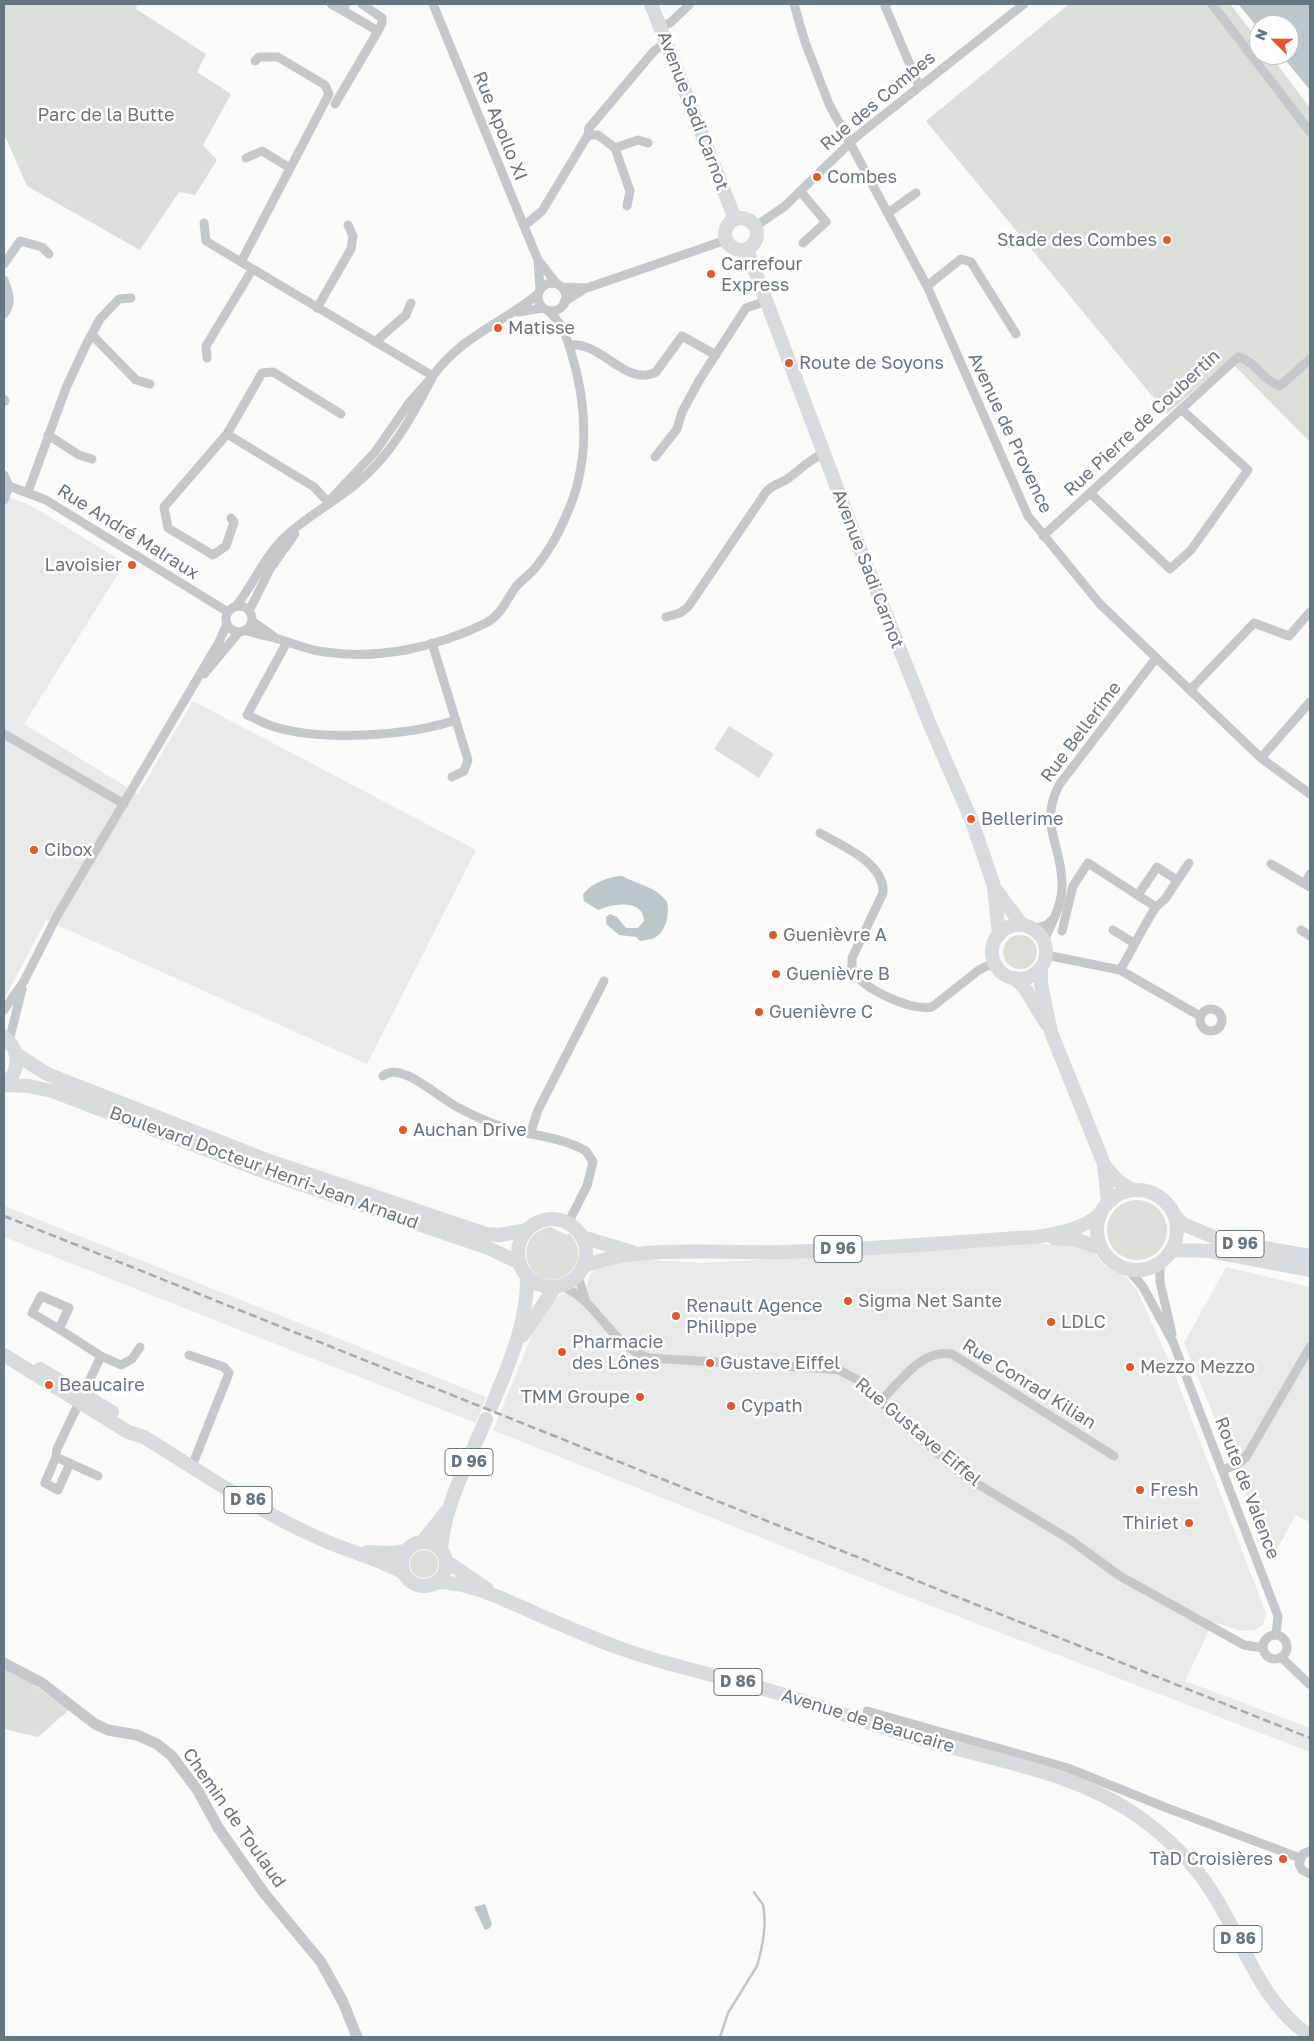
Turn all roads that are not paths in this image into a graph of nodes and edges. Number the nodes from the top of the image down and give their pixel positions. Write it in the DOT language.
graph roads {
  1 [pos="331,4"];
  2 [pos="362,4"];
  3 [pos="433,4"];
  4 [pos="651,4"];
  5 [pos="690,4"];
  6 [pos="794,4"];
  7 [pos="887,4"];
  8 [pos="1024,4"];
  9 [pos="1212,4"];
  10 [pos="344,7"];
  11 [pos="660,27"];
  12 [pos="378,31"];
  13 [pos="666,42"];
  14 [pos="255,61"];
  15 [pos="919,86"];
  16 [pos="335,104"];
  17 [pos="1310,132"];
  18 [pos="588,135"];
  19 [pos="648,143"];
  20 [pos="850,143"];
  21 [pos="615,148"];
  22 [pos="246,158"];
  23 [pos="290,168"];
  24 [pos="801,192"];
  25 [pos="916,193"];
  26 [pos="627,206"];
  27 [pos="888,213"];
  28 [pos="735,219"];
  29 [pos="204,223"];
  30 [pos="348,225"];
  31 [pos="524,226"];
  32 [pos="756,226"];
  33 [pos="726,240"];
  34 [pos="803,243"];
  35 [pos="747,250"];
  36 [pos="49,254"];
  37 [pos="538,260"];
  38 [pos="241,262"];
  39 [pos="4,264"];
  40 [pos="252,270"];
  41 [pos="4,280"];
  42 [pos="560,286"];
  43 [pos="927,286"];
  44 [pos="586,288"];
  45 [pos="539,292"];
  46 [pos="131,298"];
  47 [pos="766,301"];
  48 [pos="411,303"];
  49 [pos="563,304"];
  50 [pos="317,308"];
  51 [pos="545,309"];
  52 [pos="4,314"];
  53 [pos="513,314"];
  54 [pos="560,321"];
  55 [pos="1016,334"];
  56 [pos="92,335"];
  57 [pos="375,342"];
  58 [pos="569,345"];
  59 [pos="716,354"];
  60 [pos="207,358"];
  61 [pos="1310,359"];
  62 [pos="433,376"];
  63 [pos="150,384"];
  64 [pos="1181,409"];
  65 [pos="340,414"];
  66 [pos="227,434"];
  67 [pos="48,435"];
  68 [pos="824,453"];
  69 [pos="655,457"];
  70 [pos="92,459"];
  71 [pos="4,475"];
  72 [pos="8,486"];
  73 [pos="28,492"];
  74 [pos="1090,494"];
  75 [pos="4,500"];
  76 [pos="328,502"];
  77 [pos="231,518"];
  78 [pos="302,523"];
  79 [pos="1044,536"];
  80 [pos="232,609"];
  81 [pos="249,611"];
  82 [pos="1310,612"];
  83 [pos="666,618"];
  84 [pos="252,621"];
  85 [pos="227,624"];
  86 [pos="242,631"];
  87 [pos="277,638"];
  88 [pos="287,642"];
  89 [pos="432,643"];
  90 [pos="1156,658"];
  91 [pos="192,687"];
  92 [pos="1191,688"];
  93 [pos="1310,702"];
  94 [pos="456,720"];
  95 [pos="4,734"];
  96 [pos="1261,758"];
  97 [pos="452,777"];
  98 [pos="1310,794"];
  99 [pos="124,804"];
  100 [pos="820,833"];
  101 [pos="1188,863"];
  102 [pos="1271,864"];
  103 [pos="1310,874"];
  104 [pos="1177,880"];
  105 [pos="994,886"];
  106 [pos="1307,886"];
  107 [pos="1138,896"];
  108 [pos="1156,907"];
  109 [pos="1054,918"];
  110 [pos="1028,927"];
  111 [pos="1113,930"];
  112 [pos="1301,930"];
  113 [pos="1062,931"];
  114 [pos="998,935"];
  115 [pos="1310,936"];
  116 [pos="1134,944"];
  117 [pos="1043,955"];
  118 [pos="995,962"];
  119 [pos="1120,970"];
  120 [pos="1015,978"];
  121 [pos="24,981"];
  122 [pos="604,981"];
  123 [pos="4,1010"];
  124 [pos="1200,1016"];
  125 [pos="1051,1032"];
  126 [pos="6,1039"];
  127 [pos="16,1054"];
  128 [pos="382,1076"];
  129 [pos="4,1085"];
  130 [pos="530,1134"];
  131 [pos="1104,1164"];
  132 [pos="1132,1190"];
  133 [pos="1108,1202"];
  134 [pos="1100,1214"];
  135 [pos="1175,1216"];
  136 [pos="568,1223"];
  137 [pos="527,1230"];
  138 [pos="582,1237"];
  139 [pos="1036,1237"];
  140 [pos="1101,1248"];
  141 [pos="1172,1250"];
  142 [pos="639,1254"];
  143 [pos="1310,1256"];
  144 [pos="520,1263"];
  145 [pos="1160,1263"];
  146 [pos="1128,1269"];
  147 [pos="1310,1270"];
  148 [pos="581,1271"];
  149 [pos="527,1276"];
  150 [pos="558,1287"];
  151 [pos="585,1299"];
  152 [pos="59,1329"];
  153 [pos="1173,1342"];
  154 [pos="140,1347"];
  155 [pos="1310,1347"];
  156 [pos="515,1348"];
  157 [pos="4,1354"];
  158 [pos="189,1355"];
  159 [pos="101,1356"];
  160 [pos="82,1399"];
  161 [pos="881,1400"];
  162 [pos="1114,1456"];
  163 [pos="56,1458"];
  164 [pos="70,1463"];
  165 [pos="192,1466"];
  166 [pos="1223,1470"];
  167 [pos="98,1476"];
  168 [pos="451,1506"];
  169 [pos="422,1542"];
  170 [pos="406,1551"];
  171 [pos="357,1552"];
  172 [pos="443,1555"];
  173 [pos="404,1573"];
  174 [pos="436,1582"];
  175 [pos="502,1598"];
  176 [pos="1276,1635"];
  177 [pos="1263,1648"];
  178 [pos="1281,1657"];
  179 [pos="4,1663"];
  180 [pos="1310,1684"];
  181 [pos="867,1712"];
  182 [pos="1310,1851"];
  183 [pos="1300,1858"];
  184 [pos="1310,1874"];
  185 [pos="1310,2036"];
  186 [pos="357,2037"];
  1 -- 10 [label="street"];
  2 -- 12 [label="street"];
  3 -- 31 [label="street, Rue Apollo XI"];
  4 -- 11 [label="main road, Avenue Sadi Carnot"];
  5 -- 11 [label="street"];
  6 -- 20 [label="street, Avenue de Provence"];
  7 -- 15 [label="street"];
  8 -- 15 [label="street, Rue des Combes"];
  9 -- 17 [label="street"];
  10 -- 12 [label="street"];
  11 -- 13 [label="main road, Avenue Sadi Carnot"];
  12 -- 16 [label="street"];
  13 -- 18 [label="street"];
  13 -- 28 [label="main road, Avenue Sadi Carnot"];
  14 -- 23 [label="street"];
  15 -- 20 [label="street, Rue des Combes"];
  18 -- 21 [label="street"];
  18 -- 31 [label="street"];
  19 -- 21 [label="street"];
  20 -- 24 [label="street, Rue des Combes"];
  20 -- 27 [label="street, Avenue de Provence"];
  21 -- 26 [label="street"];
  22 -- 23 [label="street"];
  23 -- 38 [label="street"];
  24 -- 32 [label="street, Rue des Combes"];
  24 -- 34 [label="street"];
  25 -- 27 [label="street"];
  27 -- 43 [label="street, Avenue de Provence"];
  28 -- 32 [label="main road"];
  28 -- 33 [label="main road"];
  29 -- 38 [label="street"];
  30 -- 50 [label="street"];
  31 -- 37 [label="street, Rue Apollo XI"];
  32 -- 35 [label="main road"];
  33 -- 35 [label="main road"];
  33 -- 44 [label="street"];
  35 -- 47 [label="main road, Avenue Sadi Carnot"];
  36 -- 39 [label="street"];
  37 -- 42 [label="street, Rue Apollo XI"];
  37 -- 45 [label="street, Rue Apollo XI"];
  38 -- 40 [label="street"];
  40 -- 50 [label="street"];
  40 -- 60 [label="street"];
  41 -- 52 [label="street"];
  42 -- 44 [label="street"];
  42 -- 45 [label="street"];
  42 -- 49 [label="street"];
  43 -- 55 [label="street"];
  43 -- 79 [label="street, Avenue de Provence"];
  44 -- 49 [label="street"];
  45 -- 51 [label="street"];
  45 -- 53 [label="street"];
  46 -- 56 [label="street"];
  47 -- 59 [label="street"];
  47 -- 68 [label="main road, Avenue Sadi Carnot"];
  48 -- 57 [label="street"];
  49 -- 51 [label="street"];
  49 -- 54 [label="street"];
  50 -- 57 [label="street"];
  51 -- 53 [label="street"];
  51 -- 54 [label="street"];
  53 -- 62 [label="street"];
  54 -- 58 [label="street"];
  56 -- 63 [label="street"];
  56 -- 67 [label="street"];
  57 -- 62 [label="street"];
  58 -- 59 [label="street"];
  58 -- 89 [label="street"];
  59 -- 69 [label="street"];
  61 -- 64 [label="street, Rue Pierre de Coubertin"];
  62 -- 76 [label="street"];
  64 -- 74 [label="street, Rue Pierre de Coubertin"];
  64 -- 74 [label="street"];
  65 -- 66 [label="street"];
  66 -- 76 [label="street"];
  66 -- 77 [label="street"];
  67 -- 70 [label="street"];
  67 -- 73 [label="street"];
  68 -- 83 [label="street"];
  68 -- 105 [label="main road, Avenue Sadi Carnot"];
  71 -- 72 [label="street"];
  72 -- 73 [label="street, Rue André Malraux"];
  72 -- 75 [label="street"];
  73 -- 80 [label="street, Rue André Malraux"];
  74 -- 79 [label="street, Rue Pierre de Coubertin"];
  76 -- 78 [label="street"];
  78 -- 80 [label="street"];
  78 -- 81 [label="street"];
  79 -- 90 [label="street, Avenue de Provence"];
  80 -- 81 [label="street"];
  80 -- 85 [label="street"];
  81 -- 84 [label="street"];
  82 -- 92 [label="street"];
  84 -- 86 [label="street"];
  84 -- 87 [label="street"];
  85 -- 86 [label="street"];
  85 -- 91 [label="street"];
  86 -- 87 [label="street"];
  86 -- 91 [label="street"];
  87 -- 88 [label="street"];
  88 -- 89 [label="street"];
  88 -- 94 [label="street"];
  89 -- 94 [label="street"];
  90 -- 92 [label="street, Avenue de Provence"];
  90 -- 109 [label="street, Rue Bellerime"];
  91 -- 99 [label="street"];
  92 -- 96 [label="street, Avenue de Provence"];
  93 -- 96 [label="street"];
  94 -- 97 [label="street"];
  95 -- 99 [label="street"];
  96 -- 98 [label="street, Avenue de Provence"];
  99 -- 121 [label="street"];
  100 -- 118 [label="street"];
  101 -- 104 [label="street"];
  102 -- 106 [label="street"];
  103 -- 106 [label="street"];
  104 -- 107 [label="street"];
  104 -- 108 [label="street"];
  105 -- 110 [label="main road, Avenue Sadi Carnot"];
  105 -- 114 [label="main road, Avenue Sadi Carnot"];
  107 -- 108 [label="street"];
  107 -- 113 [label="street"];
  108 -- 116 [label="street"];
  109 -- 110 [label="street"];
  109 -- 117 [label="street, Rue Bellerime"];
  110 -- 114 [label="main road"];
  110 -- 117 [label="main road"];
  111 -- 116 [label="street"];
  112 -- 115 [label="street"];
  114 -- 118 [label="main road"];
  116 -- 119 [label="street"];
  117 -- 119 [label="street"];
  117 -- 120 [label="main road"];
  117 -- 125 [label="main road"];
  118 -- 120 [label="main road"];
  119 -- 124 [label="street"];
  120 -- 125 [label="main road"];
  121 -- 123 [label="street"];
  121 -- 126 [label="street"];
  122 -- 130 [label="street"];
  125 -- 131 [label="main road"];
  126 -- 127 [label="main road"];
  127 -- 129 [label="main road"];
  127 -- 137 [label="main road, Boulevard Docteur Henri-Jean Arnaud"];
  128 -- 130 [label="street"];
  129 -- 144 [label="main road, Boulevard Docteur Henri-Jean Arnaud"];
  130 -- 136 [label="street"];
  131 -- 132 [label="main road"];
  131 -- 133 [label="main road"];
  132 -- 133 [label="main road"];
  132 -- 135 [label="main road"];
  133 -- 134 [label="main road"];
  134 -- 139 [label="main road, D 96"];
  134 -- 140 [label="main road"];
  135 -- 141 [label="main road"];
  135 -- 143 [label="main road, D 96"];
  136 -- 137 [label="main road"];
  136 -- 138 [label="main road"];
  137 -- 144 [label="main road"];
  138 -- 142 [label="main road, D 96"];
  138 -- 148 [label="main road"];
  139 -- 140 [label="main road, D 96"];
  139 -- 142 [label="main road, D 96"];
  140 -- 146 [label="main road"];
  141 -- 145 [label="main road"];
  141 -- 147 [label="main road, D 96"];
  142 -- 148 [label="main road, D 96"];
  144 -- 149 [label="main road"];
  145 -- 146 [label="main road"];
  145 -- 153 [label="street"];
  146 -- 153 [label="street"];
  148 -- 150 [label="main road"];
  148 -- 151 [label="street, Rue Gustave Eiffel"];
  149 -- 150 [label="main road"];
  149 -- 156 [label="main road, D 96"];
  150 -- 151 [label="street, Rue Gustave Eiffel"];
  150 -- 156 [label="main road, D 96"];
  151 -- 161 [label="street, Rue Gustave Eiffel"];
  152 -- 159 [label="street"];
  153 -- 166 [label="street, Route de Valence"];
  154 -- 159 [label="street"];
  155 -- 166 [label="street"];
  156 -- 168 [label="main road, D 96"];
  157 -- 160 [label="main road, D 86"];
  158 -- 165 [label="street"];
  159 -- 160 [label="street"];
  160 -- 163 [label="street"];
  160 -- 165 [label="main road, D 86"];
  161 -- 162 [label="street, Rue Conrad Kilian"];
  161 -- 177 [label="street, Rue Gustave Eiffel"];
  163 -- 164 [label="street"];
  163 -- 164 [label="street"];
  164 -- 167 [label="street"];
  165 -- 171 [label="main road, D 86"];
  166 -- 176 [label="street, Route de Valence"];
  168 -- 169 [label="main road, D 96"];
  168 -- 172 [label="main road, D 96"];
  169 -- 170 [label="main road"];
  169 -- 172 [label="main road"];
  170 -- 171 [label="main road, D 86"];
  170 -- 173 [label="main road"];
  171 -- 173 [label="main road, D 86"];
  172 -- 174 [label="main road"];
  172 -- 175 [label="main road, Avenue de Beaucaire / D 86"];
  173 -- 174 [label="main road"];
  174 -- 175 [label="main road, Avenue de Beaucaire / D 86"];
  175 -- 185 [label="main road, Avenue de Beaucaire / D 86"];
  176 -- 177 [label="street"];
  176 -- 178 [label="street"];
  177 -- 178 [label="street"];
  178 -- 180 [label="street"];
  179 -- 186 [label="street, Chemin de Toulaud"];
  181 -- 183 [label="street, Avenue de Beaucaire"];
  182 -- 183 [label="street"];
  183 -- 184 [label="street"];
}
